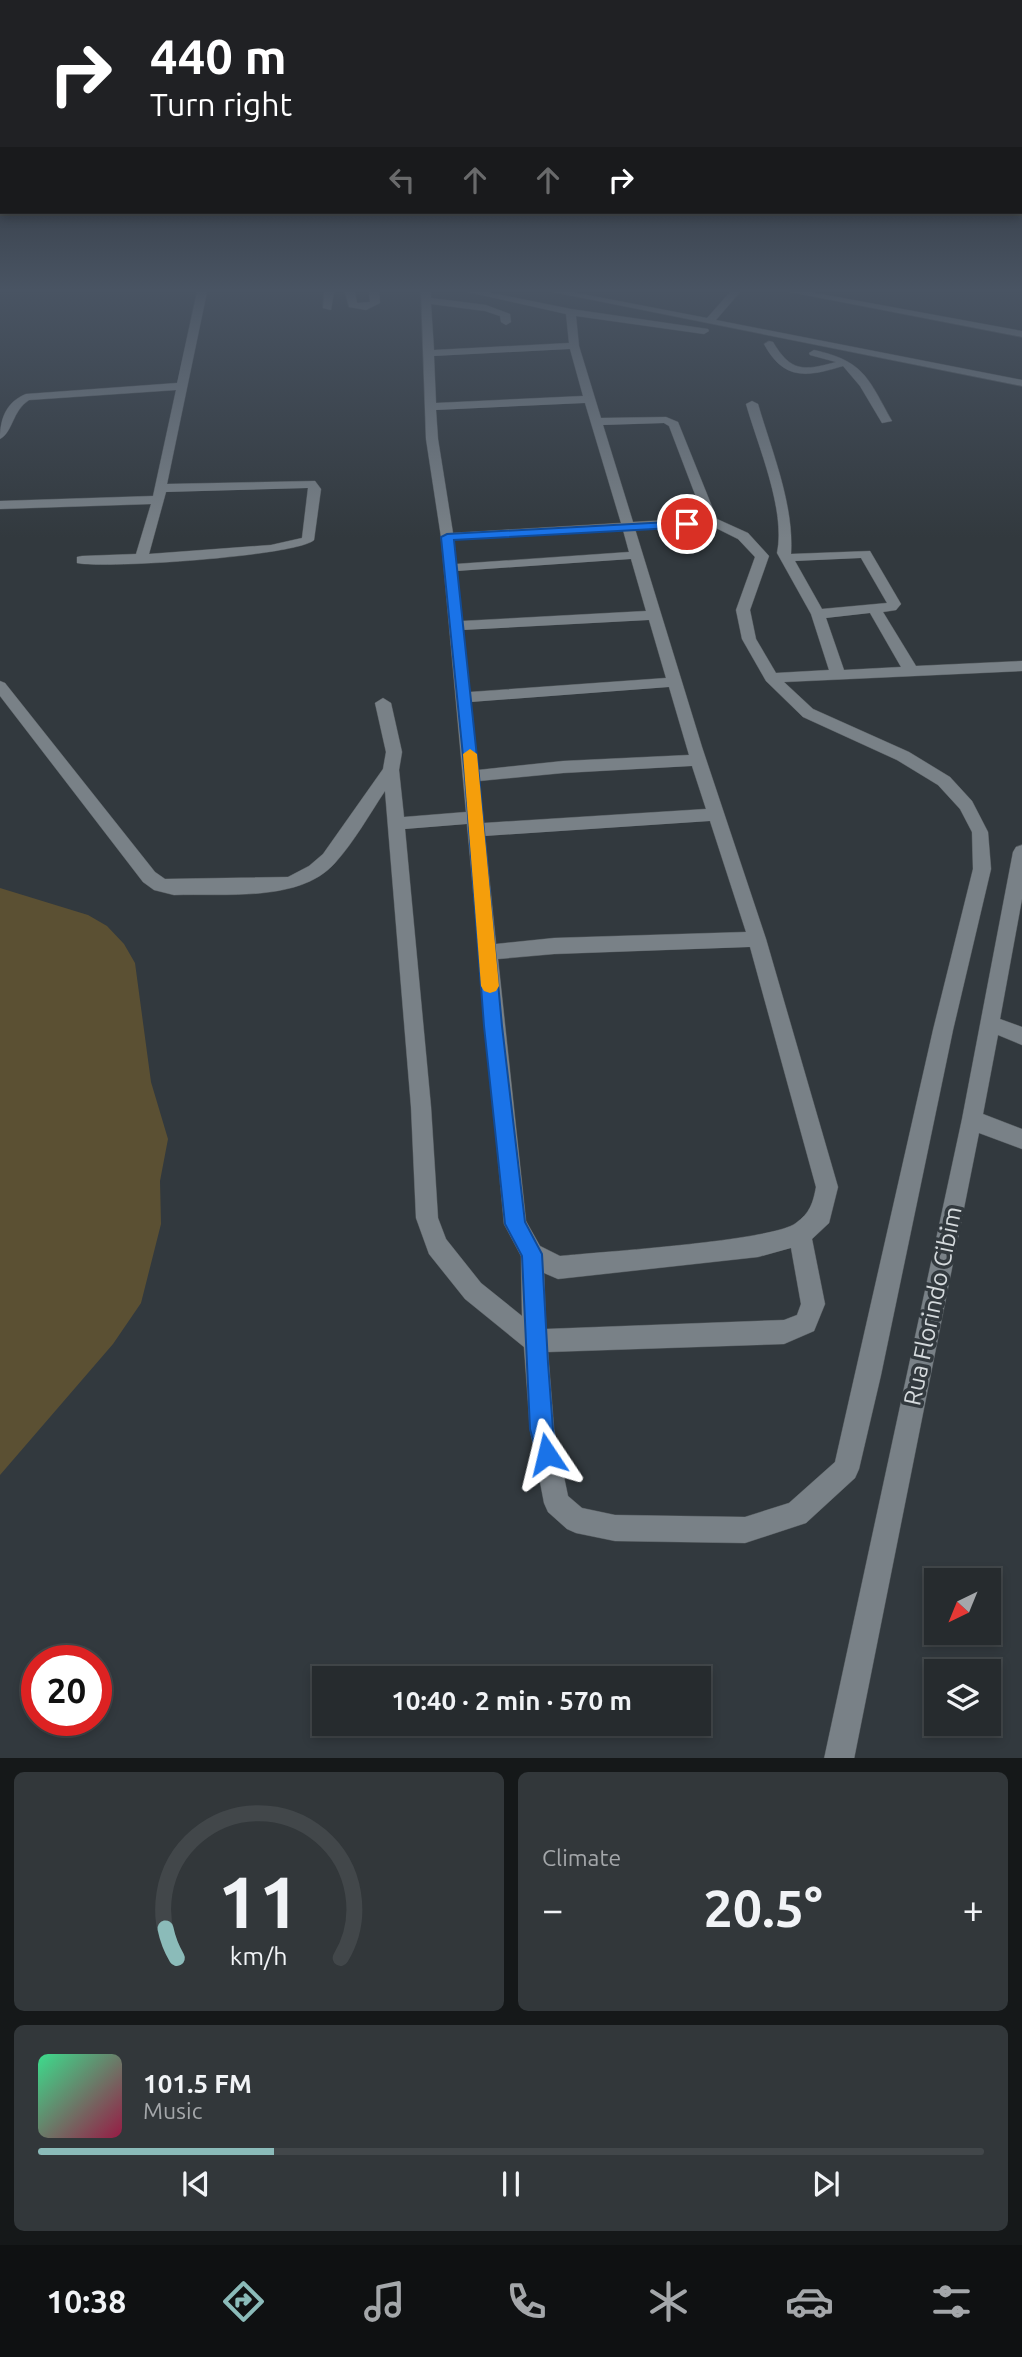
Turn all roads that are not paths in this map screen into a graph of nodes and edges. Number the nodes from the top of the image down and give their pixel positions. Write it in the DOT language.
graph roads {
  1 [pos="184,374"];
  2 [pos="431,374"];
  3 [pos="582,374"];
  4 [pos="856,374"];
  5 [pos="978,374"];
  6 [pos="1022,383"];
  7 [pos="182,386"];
  8 [pos="590,399"];
  9 [pos="752,404"];
  10 [pos="432,407"];
  11 [pos="886,421"];
  12 [pos="597,422"];
  13 [pos="0,436"];
  14 [pos="159,494"];
  15 [pos="0,505"];
  16 [pos="712,521"];
  17 [pos="629,527"];
  18 [pos="447,537"];
  19 [pos="786,542"];
  20 [pos="758,550"];
  21 [pos="637,555"];
  22 [pos="141,558"];
  23 [pos="786,558"];
  24 [pos="82,560"];
  25 [pos="450,568"];
  26 [pos="874,608"];
  27 [pos="818,614"];
  28 [pos="654,615"];
  29 [pos="456,626"];
  30 [pos="1022,666"];
  31 [pos="911,671"];
  32 [pos="838,674"];
  33 [pos="771,678"];
  34 [pos="675,682"];
  35 [pos="0,686"];
  36 [pos="464,697"];
  37 [pos="383,703"];
  38 [pos="698,760"];
  39 [pos="391,770"];
  40 [pos="472,776"];
  41 [pos="716,814"];
  42 [pos="395,824"];
  43 [pos="476,824"];
  44 [pos="1022,852"];
  45 [pos="757,939"];
  46 [pos="487,952"];
  47 [pos="989,1023"];
  48 [pos="1022,1036"];
  49 [pos="972,1119"];
  50 [pos="1022,1139"];
  51 [pos="800,1235"];
  52 [pos="532,1254"];
  53 [pos="535,1341"];
  54 [pos="839,1758"];
  1 -- 7 [label="street"];
  2 -- 10 [label="street"];
  3 -- 8 [label="street"];
  4 -- 11 [label="street"];
  5 -- 6 [label="street"];
  7 -- 13 [label="street"];
  7 -- 14 [label="street"];
  8 -- 10 [label="street"];
  8 -- 12 [label="street"];
  9 -- 19 [label="street"];
  10 -- 18 [label="street"];
  12 -- 16 [label="street"];
  12 -- 17 [label="street"];
  14 -- 15 [label="street"];
  14 -- 22 [label="street"];
  14 -- 22 [label="street"];
  16 -- 17 [label="street"];
  16 -- 20 [label="street"];
  17 -- 18 [label="street"];
  17 -- 21 [label="street"];
  18 -- 25 [label="street"];
  19 -- 20 [label="street"];
  19 -- 23 [label="street"];
  20 -- 33 [label="street"];
  21 -- 25 [label="street"];
  21 -- 28 [label="street"];
  22 -- 24 [label="street"];
  23 -- 26 [label="street"];
  23 -- 27 [label="street"];
  25 -- 29 [label="street"];
  26 -- 27 [label="street"];
  26 -- 31 [label="street"];
  27 -- 32 [label="street"];
  28 -- 29 [label="street"];
  28 -- 34 [label="street"];
  29 -- 36 [label="street"];
  30 -- 31 [label="street"];
  31 -- 32 [label="street"];
  32 -- 33 [label="street"];
  33 -- 53 [label="street"];
  34 -- 36 [label="street"];
  34 -- 38 [label="street"];
  35 -- 39 [label="street"];
  36 -- 40 [label="street"];
  37 -- 39 [label="street"];
  38 -- 40 [label="street"];
  38 -- 41 [label="street"];
  39 -- 42 [label="street"];
  40 -- 43 [label="street"];
  41 -- 43 [label="street"];
  41 -- 45 [label="street"];
  42 -- 43 [label="street"];
  42 -- 53 [label="street"];
  43 -- 46 [label="street"];
  44 -- 47 [label="street, Rua Florindo Cibim"];
  45 -- 46 [label="street"];
  45 -- 51 [label="street"];
  46 -- 52 [label="street"];
  47 -- 48 [label="street"];
  47 -- 49 [label="street, Rua Florindo Cibim"];
  49 -- 50 [label="street"];
  49 -- 54 [label="street, Rua Florindo Cibim"];
  51 -- 52 [label="street"];
  51 -- 53 [label="street"];
  52 -- 53 [label="street"];
}
